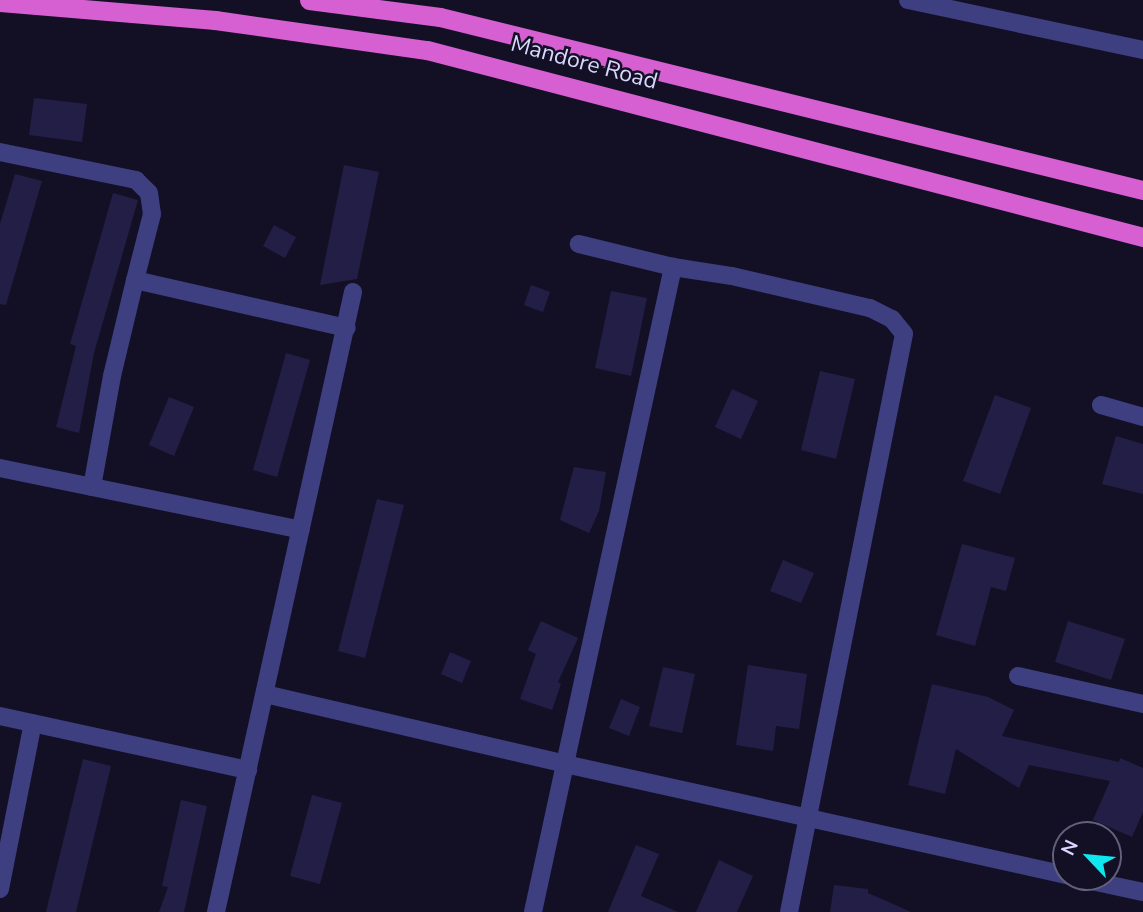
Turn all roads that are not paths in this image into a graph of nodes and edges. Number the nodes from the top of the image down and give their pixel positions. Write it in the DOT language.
graph roads {
  1 [pos="309,0"];
  2 [pos="908,0"];
  3 [pos="0,2"];
  4 [pos="386,5"];
  5 [pos="1143,50"];
  6 [pos="0,152"];
  7 [pos="1143,190"];
  8 [pos="1143,237"];
  9 [pos="579,244"];
  10 [pos="673,267"];
  11 [pos="135,280"];
  12 [pos="353,292"];
  13 [pos="347,328"];
  14 [pos="1101,405"];
  15 [pos="1143,417"];
  16 [pos="0,468"];
  17 [pos="92,487"];
  18 [pos="301,530"];
  19 [pos="1017,676"];
  20 [pos="265,694"];
  21 [pos="1143,704"];
  22 [pos="0,716"];
  23 [pos="33,723"];
  24 [pos="565,764"];
  25 [pos="248,770"];
  26 [pos="807,819"];
  27 [pos="1052,873"];
  28 [pos="1122,888"];
  29 [pos="0,889"];
  30 [pos="1143,892"];
  31 [pos="216,912"];
  32 [pos="533,912"];
  33 [pos="789,912"];
  1 -- 4 [label="highway, Mandore Road"];
  2 -- 5 [label="street"];
  3 -- 8 [label="highway, Mandore Road"];
  4 -- 7 [label="highway, Mandore Road"];
  6 -- 11 [label="street"];
  9 -- 10 [label="street"];
  10 -- 24 [label="street"];
  10 -- 26 [label="street"];
  11 -- 13 [label="street"];
  11 -- 17 [label="street"];
  12 -- 13 [label="street"];
  13 -- 18 [label="street"];
  14 -- 15 [label="street"];
  16 -- 17 [label="street"];
  17 -- 18 [label="street"];
  18 -- 20 [label="street"];
  19 -- 21 [label="street"];
  20 -- 24 [label="street"];
  20 -- 25 [label="street"];
  22 -- 23 [label="street"];
  23 -- 25 [label="street"];
  23 -- 29 [label="street"];
  24 -- 26 [label="street"];
  24 -- 32 [label="street"];
  25 -- 31 [label="street"];
  26 -- 27 [label="street"];
  26 -- 33 [label="street"];
  28 -- 30 [label="street"];
}
